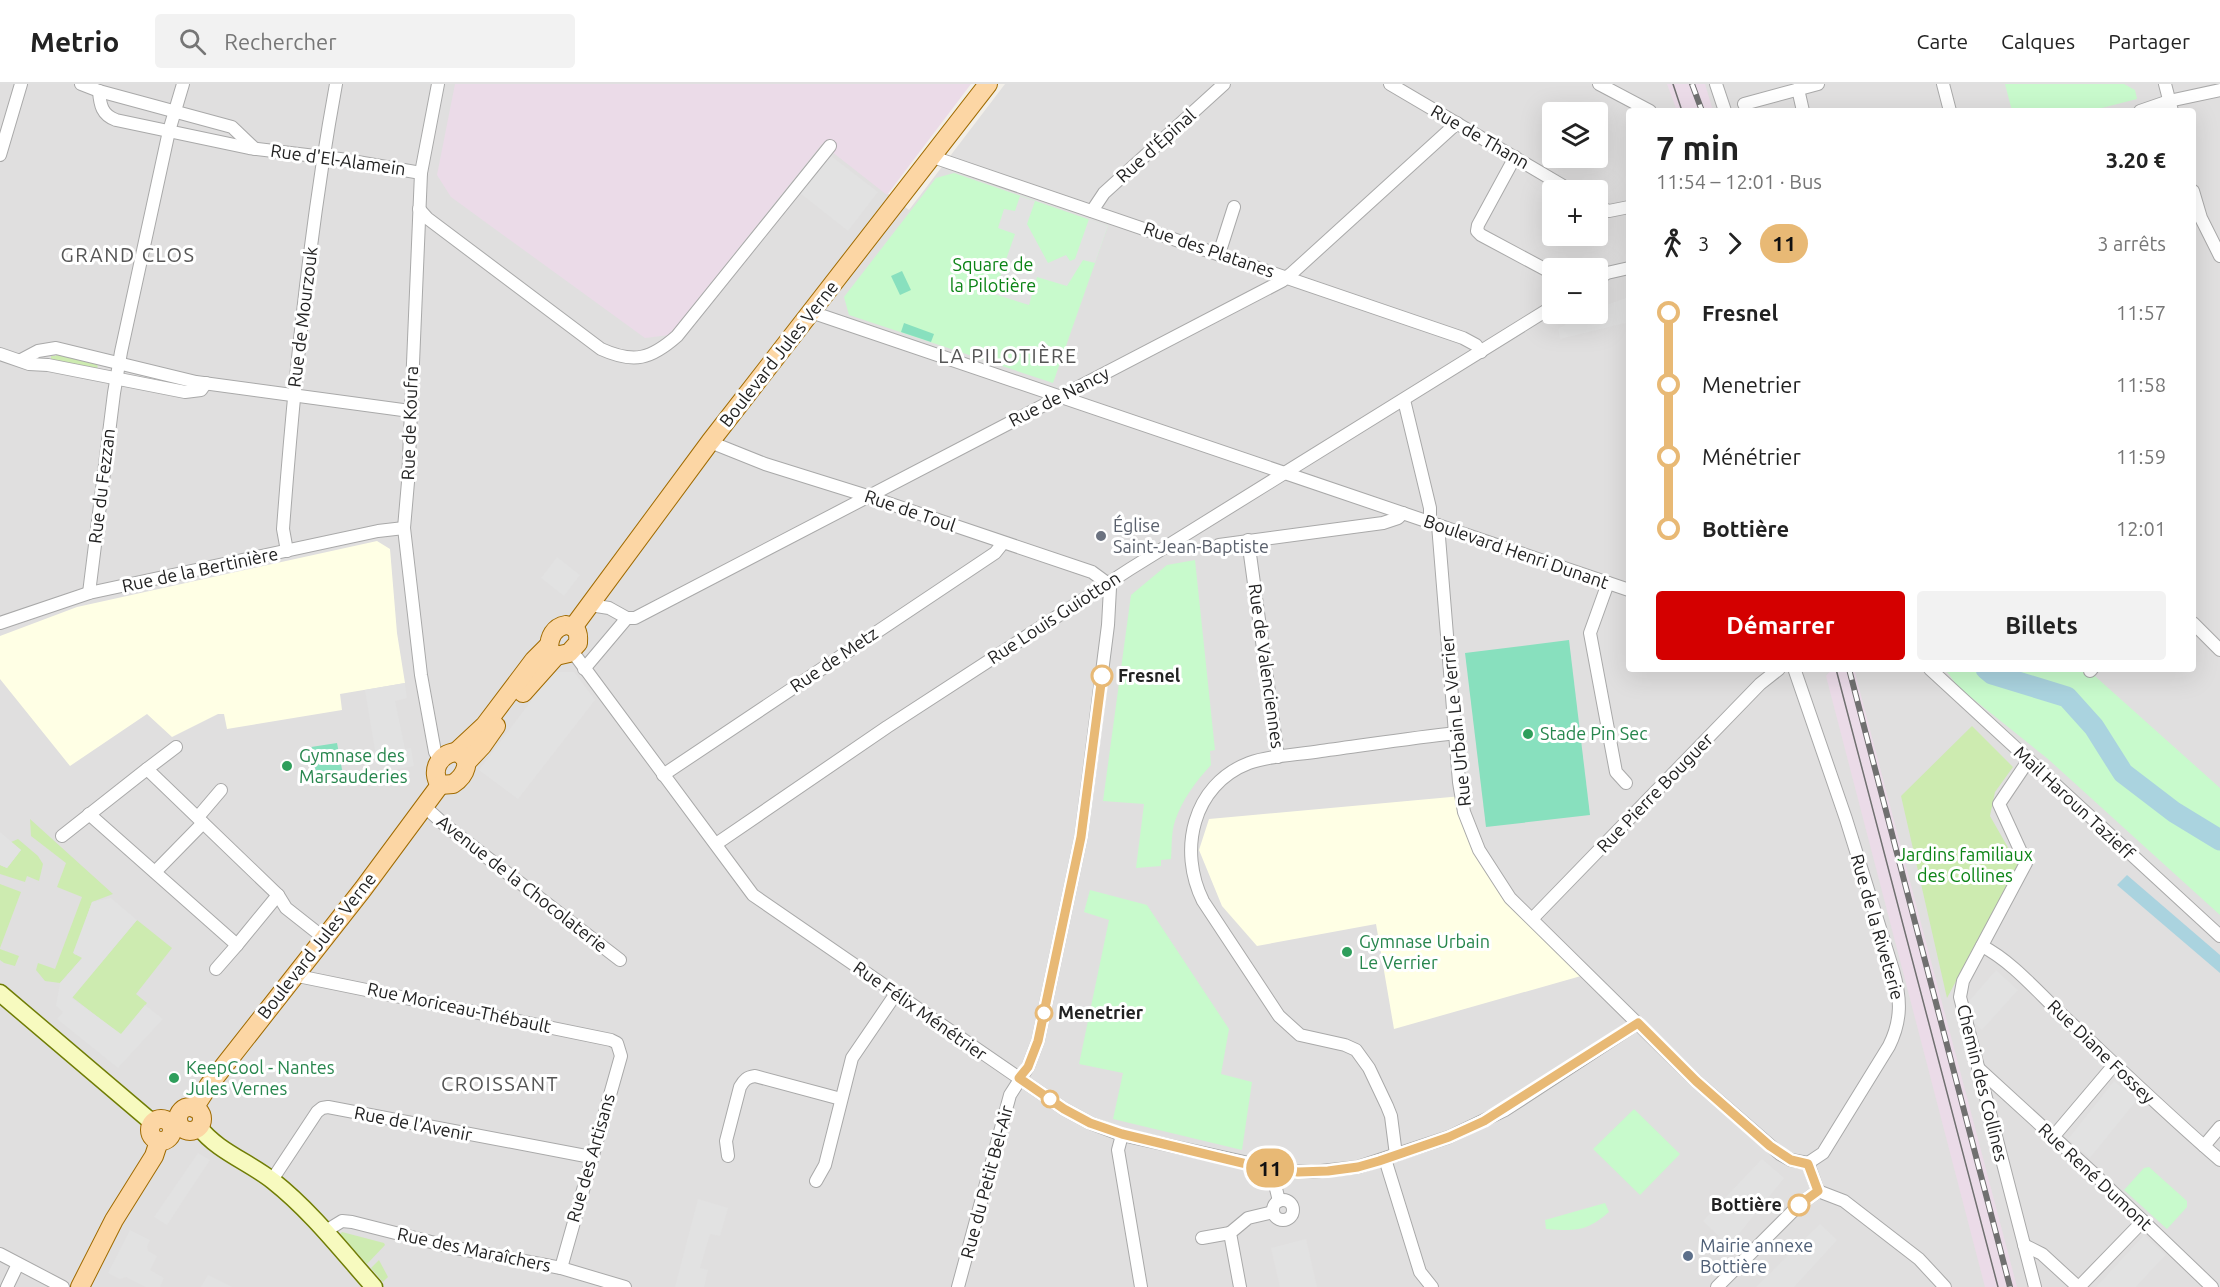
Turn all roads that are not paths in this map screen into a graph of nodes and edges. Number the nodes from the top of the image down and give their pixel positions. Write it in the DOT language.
graph roads {
  1 [pos="21,84"];
  2 [pos="81,84"];
  3 [pos="183,84"];
  4 [pos="336,84"];
  5 [pos="438,84"];
  6 [pos="988,84"];
  7 [pos="1224,84"];
  8 [pos="1390,84"];
  9 [pos="1599,84"];
  10 [pos="1716,84"];
  11 [pos="1818,84"];
  12 [pos="1943,84"];
  13 [pos="2165,84"];
  14 [pos="1798,89"];
  15 [pos="2220,90"];
  16 [pos="99,91"];
  17 [pos="1743,104"];
  18 [pos="2171,106"];
  19 [pos="1645,108"];
  20 [pos="1724,108"];
  21 [pos="1802,108"];
  22 [pos="1949,108"];
  23 [pos="175,113"];
  24 [pos="1456,123"];
  25 [pos="169,131"];
  26 [pos="830,146"];
  27 [pos="250,148"];
  28 [pos="0,155"];
  29 [pos="323,157"];
  30 [pos="933,157"];
  31 [pos="1515,157"];
  32 [pos="422,173"];
  33 [pos="1553,180"];
  34 [pos="2196,205"];
  35 [pos="1234,207"];
  36 [pos="1626,208"];
  37 [pos="419,209"];
  38 [pos="1092,211"];
  39 [pos="1608,212"];
  40 [pos="1219,254"];
  41 [pos="2220,256"];
  42 [pos="1542,268"];
  43 [pos="1626,269"];
  44 [pos="1608,273"];
  45 [pos="1287,277"];
  46 [pos="811,312"];
  47 [pos="1542,313"];
  48 [pos="1481,352"];
  49 [pos="0,354"];
  50 [pos="21,360"];
  51 [pos="119,363"];
  52 [pos="116,380"];
  53 [pos="206,382"];
  54 [pos="293,395"];
  55 [pos="1062,396"];
  56 [pos="1404,400"];
  57 [pos="410,411"];
  58 [pos="710,442"];
  59 [pos="1283,473"];
  60 [pos="868,496"];
  61 [pos="1403,513"];
  62 [pos="1434,524"];
  63 [pos="404,528"];
  64 [pos="1248,540"];
  65 [pos="1003,543"];
  66 [pos="1219,544"];
  67 [pos="287,551"];
  68 [pos="1608,583"];
  69 [pos="1107,584"];
  70 [pos="1626,589"];
  71 [pos="89,593"];
  72 [pos="590,605"];
  73 [pos="627,618"];
  74 [pos="0,623"];
  75 [pos="574,626"];
  76 [pos="2196,626"];
  77 [pos="559,650"];
  78 [pos="2220,650"];
  79 [pos="584,669"];
  80 [pos="1775,672"];
  81 [pos="1798,672"];
  82 [pos="1933,672"];
  83 [pos="1456,733"];
  84 [pos="176,747"];
  85 [pos="1278,757"];
  86 [pos="454,758"];
  87 [pos="2028,760"];
  88 [pos="147,769"];
  89 [pos="663,775"];
  90 [pos="1626,783"];
  91 [pos="440,785"];
  92 [pos="221,790"];
  93 [pos="425,807"];
  94 [pos="89,814"];
  95 [pos="201,820"];
  96 [pos="62,836"];
  97 [pos="716,844"];
  98 [pos="155,872"];
  99 [pos="278,895"];
  100 [pos="1533,918"];
  101 [pos="2220,936"];
  102 [pos="324,938"];
  103 [pos="237,945"];
  104 [pos="1982,946"];
  105 [pos="620,960"];
  106 [pos="216,969"];
  107 [pos="293,975"];
  108 [pos="0,993"];
  109 [pos="895,994"];
  110 [pos="1638,1023"];
  111 [pos="620,1048"];
  112 [pos="2114,1065"];
  113 [pos="1977,1067"];
  114 [pos="1019,1078"];
  115 [pos="841,1099"];
  116 [pos="194,1108"];
  117 [pos="154,1122"];
  118 [pos="175,1125"];
  119 [pos="199,1127"];
  120 [pos="2220,1127"];
  121 [pos="1122,1134"];
  122 [pos="2053,1137"];
  123 [pos="159,1141"];
  124 [pos="2204,1146"];
  125 [pos="728,1156"];
  126 [pos="591,1157"];
  127 [pos="1390,1157"];
  128 [pos="2220,1160"];
  129 [pos="1808,1164"];
  130 [pos="1271,1168"];
  131 [pos="272,1180"];
  132 [pos="816,1181"];
  133 [pos="1818,1191"];
  134 [pos="2143,1221"];
  135 [pos="324,1232"];
  136 [pos="1230,1233"];
  137 [pos="1202,1239"];
  138 [pos="2024,1245"];
  139 [pos="0,1254"];
  140 [pos="18,1264"];
  141 [pos="561,1268"];
  142 [pos="2220,1278"];
  143 [pos="369,1285"];
  144 [pos="7,1287"];
  145 [pos="63,1287"];
  146 [pos="80,1287"];
  147 [pos="625,1287"];
  148 [pos="958,1287"];
  149 [pos="1141,1287"];
  150 [pos="1240,1287"];
  151 [pos="1432,1287"];
  152 [pos="1717,1287"];
  153 [pos="1945,1287"];
  154 [pos="2035,1287"];
  155 [pos="2079,1287"];
  156 [pos="2212,1287"];
  1 -- 28 [label="street"];
  2 -- 16 [label="street, Rue d'El-Alamein"];
  3 -- 23 [label="street"];
  4 -- 29 [label="street, Rue de Mourzouk"];
  5 -- 32 [label="street, Rue de Koufra"];
  6 -- 30 [label="main road, Boulevard Jules Verne"];
  7 -- 38 [label="street, Rue d'Épinal"];
  8 -- 24 [label="street, Rue de Thann"];
  9 -- 19 [label="street"];
  10 -- 20 [label="street"];
  11 -- 14 [label="street"];
  12 -- 22 [label="street"];
  13 -- 18 [label="street"];
  14 -- 17 [label="street"];
  14 -- 21 [label="street"];
  15 -- 18 [label="street"];
  16 -- 23 [label="street, Rue d'El-Alamein"];
  16 -- 25 [label="street, Rue d'El-Alamein"];
  23 -- 25 [label="street"];
  23 -- 27 [label="street, Rue d'El-Alamein"];
  24 -- 31 [label="street, Rue de Thann"];
  24 -- 45 [label="street, Rue de Nancy"];
  25 -- 27 [label="street, Rue d'El-Alamein"];
  25 -- 51 [label="street"];
  26 -- 37 [label="street"];
  27 -- 29 [label="street, Rue d'El-Alamein"];
  29 -- 32 [label="street, Rue d'El-Alamein"];
  29 -- 54 [label="street, Rue de Mourzouk"];
  30 -- 38 [label="street, Rue des Platanes"];
  30 -- 46 [label="main road, Boulevard Jules Verne"];
  31 -- 33 [label="street, Rue de Thann"];
  31 -- 42 [label="street"];
  32 -- 37 [label="street, Rue de Koufra"];
  34 -- 41 [label="street"];
  35 -- 40 [label="street"];
  36 -- 39 [label="street"];
  37 -- 57 [label="street, Rue de Koufra"];
  38 -- 40 [label="street, Rue des Platanes"];
  40 -- 45 [label="street, Rue des Platanes"];
  43 -- 44 [label="street"];
  45 -- 48 [label="street, Rue des Platanes"];
  45 -- 55 [label="street, Rue de Nancy"];
  46 -- 55 [label="street, Boulevard Henri Dunant"];
  46 -- 58 [label="main road, Boulevard Jules Verne"];
  47 -- 48 [label="street, Rue Louis Guiotton"];
  48 -- 56 [label="street, Rue Louis Guiotton"];
  49 -- 50 [label="street"];
  50 -- 51 [label="street"];
  50 -- 52 [label="street"];
  51 -- 52 [label="street, Rue du Fezzan"];
  51 -- 53 [label="street"];
  52 -- 53 [label="street"];
  52 -- 71 [label="street, Rue du Fezzan"];
  53 -- 54 [label="street"];
  54 -- 57 [label="street"];
  54 -- 67 [label="street, Rue de Mourzouk"];
  55 -- 59 [label="street, Boulevard Henri Dunant"];
  55 -- 60 [label="street, Rue de Nancy"];
  56 -- 59 [label="street, Rue Louis Guiotton"];
  56 -- 62 [label="street, Rue Urbain Le Verrier"];
  57 -- 63 [label="street, Rue de Koufra"];
  58 -- 60 [label="street, Rue de Toul"];
  58 -- 72 [label="main road, Boulevard Jules Verne"];
  59 -- 61 [label="street, Boulevard Henri Dunant"];
  59 -- 69 [label="street, Rue Louis Guiotton"];
  60 -- 65 [label="street, Rue de Toul"];
  60 -- 73 [label="street, Rue de Nancy"];
  61 -- 62 [label="street, Boulevard Henri Dunant"];
  61 -- 64 [label="street, Boulevard Henri Dunant"];
  62 -- 68 [label="street, Boulevard Henri Dunant"];
  62 -- 83 [label="street, Rue Urbain Le Verrier"];
  63 -- 67 [label="street, Rue de la Bertinière"];
  63 -- 86 [label="street, Rue de Koufra"];
  64 -- 66 [label="street, Boulevard Henri Dunant"];
  64 -- 85 [label="street, Rue de Valenciennes"];
  65 -- 69 [label="street, Rue de Toul"];
  65 -- 89 [label="street, Rue de Metz"];
  67 -- 71 [label="street, Rue de la Bertinière"];
  68 -- 70 [label="street, Boulevard Henri Dunant"];
  68 -- 90 [label="street"];
  69 -- 97 [label="street, Rue Louis Guiotton"];
  69 -- 114 [label="street, Rue du Petit Bel-Air"];
  71 -- 74 [label="street, Rue de la Bertinière"];
  72 -- 73 [label="street"];
  72 -- 75 [label="main road, Boulevard Jules Verne"];
  73 -- 79 [label="street, Rue de Nancy"];
  75 -- 77 [label="main road"];
  75 -- 77 [label="main road"];
  76 -- 78 [label="street"];
  77 -- 79 [label="street, Rue Félix Ménétrier"];
  77 -- 86 [label="main road"];
  79 -- 89 [label="street, Rue Félix Ménétrier"];
  80 -- 100 [label="street, Rue Pierre Bouguer"];
  81 -- 129 [label="street, Rue de la Riveterie"];
  82 -- 87 [label="street, Mail Haroun Tazieff"];
  83 -- 85 [label="street, Rue de Valenciennes"];
  83 -- 100 [label="street, Rue Urbain Le Verrier"];
  84 -- 88 [label="street"];
  85 -- 127 [label="street"];
  86 -- 91 [label="main road"];
  86 -- 91 [label="main road"];
  87 -- 101 [label="street, Mail Haroun Tazieff"];
  87 -- 104 [label="street, Chemin des Collines"];
  88 -- 94 [label="street"];
  88 -- 95 [label="street"];
  89 -- 97 [label="street, Rue Félix Ménétrier"];
  91 -- 93 [label="main road, Boulevard Jules Verne"];
  92 -- 95 [label="street"];
  93 -- 102 [label="main road, Boulevard Jules Verne"];
  93 -- 105 [label="street, Avenue de la Chocolaterie"];
  94 -- 96 [label="street"];
  94 -- 98 [label="street"];
  95 -- 98 [label="street"];
  95 -- 99 [label="street"];
  97 -- 109 [label="street, Rue Félix Ménétrier"];
  98 -- 103 [label="street"];
  99 -- 102 [label="street"];
  99 -- 103 [label="street"];
  100 -- 110 [label="street, Rue Urbain Le Verrier"];
  102 -- 107 [label="main road, Boulevard Jules Verne"];
  103 -- 106 [label="street"];
  104 -- 112 [label="street, Rue Diane Fossey"];
  104 -- 113 [label="street, Chemin des Collines"];
  107 -- 111 [label="street, Rue Moriceau-Thébault"];
  107 -- 116 [label="main road, Boulevard Jules Verne"];
  108 -- 117 [label="street"];
  109 -- 114 [label="street, Rue Félix Ménétrier"];
  109 -- 115 [label="street"];
  110 -- 127 [label="street, Rue Félix Ménétrier"];
  110 -- 129 [label="street, Rue Urbain Le Verrier"];
  111 -- 126 [label="street, Rue des Artisans"];
  112 -- 122 [label="street"];
  112 -- 124 [label="street, Rue Diane Fossey"];
  113 -- 122 [label="street, Rue René Dumont"];
  113 -- 138 [label="street, Chemin des Collines"];
  114 -- 121 [label="street, Rue Félix Ménétrier"];
  114 -- 148 [label="street, Rue du Petit Bel-Air"];
  115 -- 125 [label="street"];
  115 -- 132 [label="street"];
  116 -- 118 [label="main road"];
  116 -- 119 [label="main road"];
  117 -- 118 [label="main road"];
  117 -- 123 [label="main road"];
  118 -- 119 [label="main road"];
  118 -- 123 [label="main road"];
  119 -- 131 [label="street"];
  120 -- 124 [label="street"];
  121 -- 130 [label="street, Rue Félix Ménétrier"];
  121 -- 149 [label="street"];
  122 -- 134 [label="street, Rue René Dumont"];
  123 -- 146 [label="main road"];
  124 -- 128 [label="street, Rue Diane Fossey"];
  126 -- 131 [label="street, Rue de l'Avenir"];
  126 -- 141 [label="street, Rue des Artisans"];
  127 -- 130 [label="street, Rue Félix Ménétrier"];
  127 -- 151 [label="street"];
  129 -- 133 [label="street"];
  130 -- 136 [label="street"];
  131 -- 135 [label="street"];
  133 -- 152 [label="street"];
  133 -- 153 [label="street"];
  134 -- 155 [label="street"];
  134 -- 156 [label="street, Rue René Dumont"];
  135 -- 141 [label="street, Rue des Maraîchers"];
  135 -- 143 [label="street"];
  136 -- 137 [label="street"];
  136 -- 150 [label="street"];
  138 -- 154 [label="street, Chemin des Collines"];
  138 -- 155 [label="street"];
  139 -- 140 [label="street"];
  140 -- 144 [label="street"];
  140 -- 145 [label="street"];
  141 -- 147 [label="street, Rue des Maraîchers"];
  142 -- 156 [label="street"];
}
